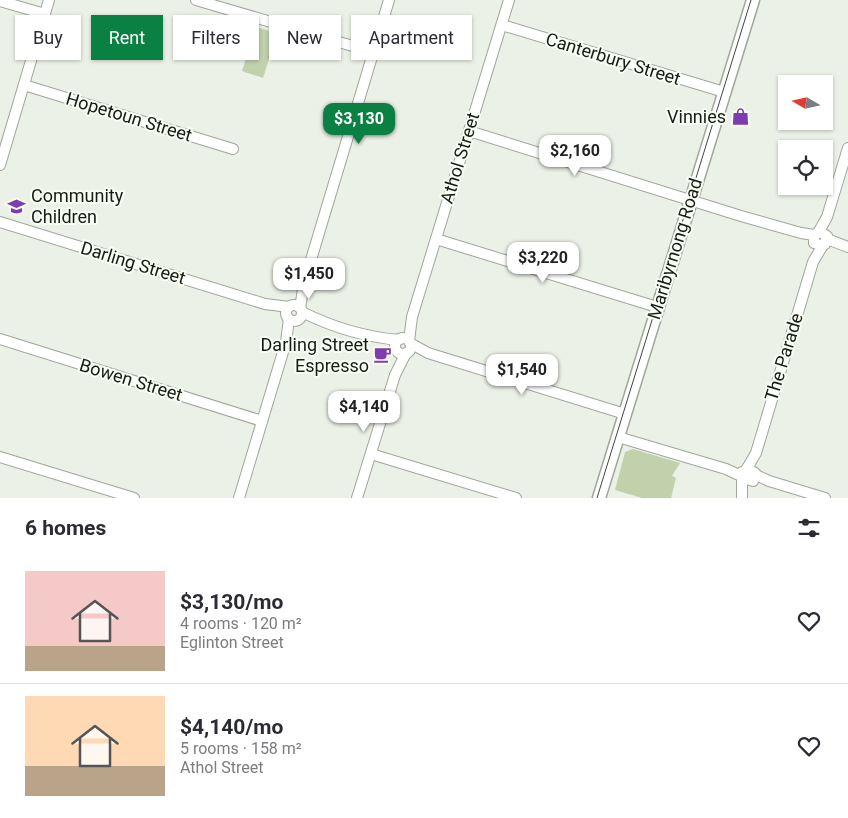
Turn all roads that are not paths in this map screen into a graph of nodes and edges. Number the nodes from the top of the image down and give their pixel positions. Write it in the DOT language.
graph roads {
  1 [pos="49,0"];
  2 [pos="196,0"];
  3 [pos="389,0"];
  4 [pos="509,0"];
  5 [pos="753,0"];
  6 [pos="0,1"];
  7 [pos="45,14"];
  8 [pos="384,15"];
  9 [pos="502,25"];
  10 [pos="351,46"];
  11 [pos="371,60"];
  12 [pos="24,85"];
  13 [pos="724,92"];
  14 [pos="469,131"];
  15 [pos="848,148"];
  16 [pos="233,149"];
  17 [pos="0,165"];
  18 [pos="690,200"];
  19 [pos="0,222"];
  20 [pos="436,239"];
  21 [pos="820,239"];
  22 [pos="844,246"];
  23 [pos="657,306"];
  24 [pos="295,313"];
  25 [pos="0,339"];
  26 [pos="403,346"];
  27 [pos="625,414"];
  28 [pos="262,421"];
  29 [pos="618,437"];
  30 [pos="371,454"];
  31 [pos="0,457"];
  32 [pos="749,476"];
  33 [pos="134,498"];
  34 [pos="239,498"];
  35 [pos="357,498"];
  36 [pos="516,498"];
  37 [pos="599,498"];
  38 [pos="742,498"];
  39 [pos="825,498"];
  1 -- 7 [label="street"];
  2 -- 10 [label="street"];
  3 -- 8 [label="street"];
  4 -- 9 [label="street, Athol Street"];
  5 -- 13 [label="main road, Maribyrnong Road"];
  6 -- 7 [label="street"];
  7 -- 12 [label="street"];
  9 -- 13 [label="street, Canterbury Street"];
  9 -- 14 [label="street, Athol Street"];
  11 -- 24 [label="street"];
  12 -- 16 [label="street, Hopetoun Street"];
  12 -- 17 [label="street"];
  13 -- 18 [label="main road, Maribyrnong Road"];
  14 -- 18 [label="street"];
  14 -- 20 [label="street, Athol Street"];
  15 -- 21 [label="street, The Parade"];
  18 -- 21 [label="street"];
  18 -- 23 [label="main road, Maribyrnong Road"];
  19 -- 24 [label="street, Darling Street"];
  20 -- 23 [label="street"];
  20 -- 26 [label="street, Athol Street"];
  21 -- 22 [label="street"];
  21 -- 32 [label="street, The Parade"];
  23 -- 27 [label="main road, Maribyrnong Road"];
  24 -- 26 [label="street, Darling Street"];
  24 -- 28 [label="street"];
  25 -- 28 [label="street, Bowen Street"];
  26 -- 27 [label="street, Darling Street"];
  26 -- 30 [label="street, Athol Street"];
  27 -- 29 [label="main road, Maribyrnong Road"];
  28 -- 34 [label="street"];
  29 -- 32 [label="street"];
  29 -- 37 [label="main road, Maribyrnong Road"];
  30 -- 35 [label="street, Athol Street"];
  30 -- 36 [label="street"];
  31 -- 33 [label="street"];
  32 -- 38 [label="street, The Parade"];
  32 -- 39 [label="street"];
}
